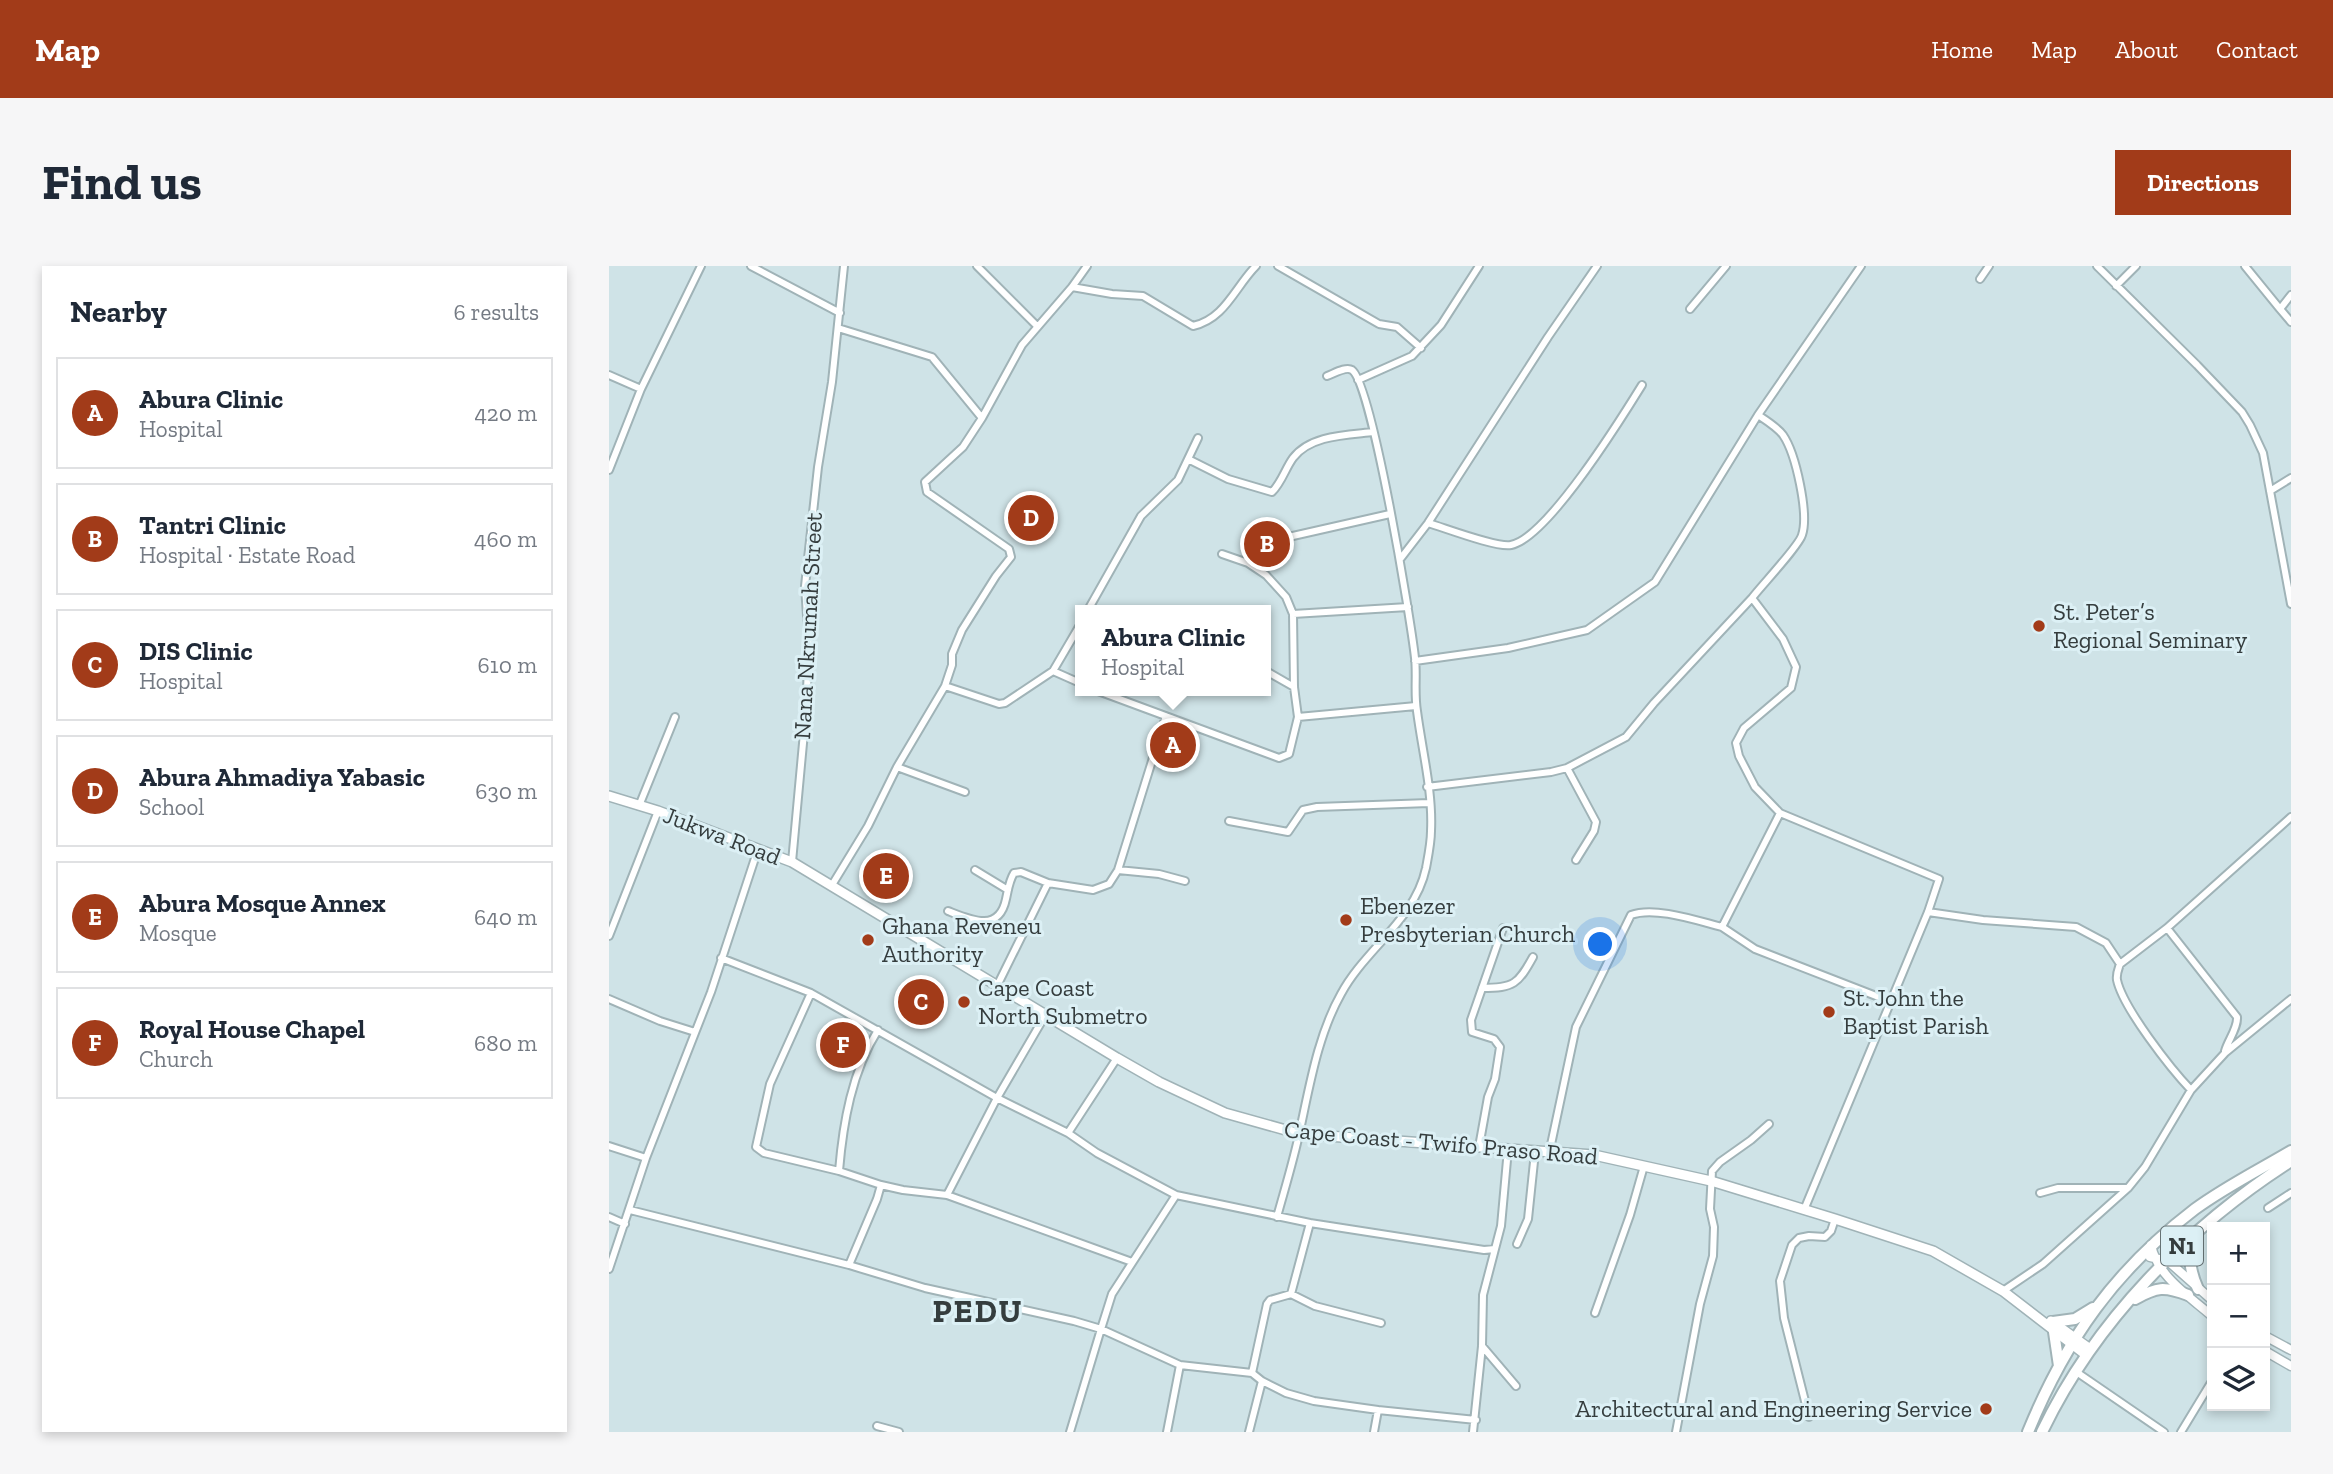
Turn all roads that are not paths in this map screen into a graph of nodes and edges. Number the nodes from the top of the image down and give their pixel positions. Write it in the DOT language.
graph roads {
  1 [pos="701,266"];
  2 [pos="751,266"];
  3 [pos="844,266"];
  4 [pos="977,266"];
  5 [pos="1087,266"];
  6 [pos="1256,266"];
  7 [pos="1277,266"];
  8 [pos="1479,266"];
  9 [pos="1597,266"];
  10 [pos="1726,266"];
  11 [pos="1861,266"];
  12 [pos="1989,266"];
  13 [pos="2097,266"];
  14 [pos="2136,266"];
  15 [pos="2245,266"];
  16 [pos="1980,279"];
  17 [pos="2116,286"];
  18 [pos="1072,287"];
  19 [pos="2291,295"];
  20 [pos="1690,309"];
  21 [pos="2280,309"];
  22 [pos="839,313"];
  23 [pos="2291,322"];
  24 [pos="1037,326"];
  25 [pos="838,328"];
  26 [pos="1421,348"];
  27 [pos="609,375"];
  28 [pos="1327,376"];
  29 [pos="1358,380"];
  30 [pos="1642,385"];
  31 [pos="641,389"];
  32 [pos="1758,415"];
  33 [pos="982,418"];
  34 [pos="1373,432"];
  35 [pos="1198,438"];
  36 [pos="1188,459"];
  37 [pos="609,470"];
  38 [pos="2291,478"];
  39 [pos="2270,491"];
  40 [pos="1390,514"];
  41 [pos="1428,523"];
  42 [pos="1284,538"];
  43 [pos="1222,554"];
  44 [pos="1401,558"];
  45 [pos="1752,598"];
  46 [pos="2291,604"];
  47 [pos="1091,605"];
  48 [pos="1408,607"];
  49 [pos="1293,614"];
  50 [pos="1075,634"];
  51 [pos="1415,661"];
  52 [pos="1053,671"];
  53 [pos="1271,674"];
  54 [pos="1075,681"];
  55 [pos="945,686"];
  56 [pos="1294,687"];
  57 [pos="1112,696"];
  58 [pos="1416,706"];
  59 [pos="1166,716"];
  60 [pos="675,717"];
  61 [pos="1298,717"];
  62 [pos="897,767"];
  63 [pos="1567,768"];
  64 [pos="1427,787"];
  65 [pos="965,792"];
  66 [pos="609,796"];
  67 [pos="1429,803"];
  68 [pos="639,806"];
  69 [pos="658,811"];
  70 [pos="1780,813"];
  71 [pos="2291,817"];
  72 [pos="1229,821"];
  73 [pos="758,849"];
  74 [pos="1576,860"];
  75 [pos="792,862"];
  76 [pos="975,870"];
  77 [pos="1118,870"];
  78 [pos="1185,881"];
  79 [pos="1048,883"];
  80 [pos="832,884"];
  81 [pos="1007,890"];
  82 [pos="948,911"];
  83 [pos="1928,912"];
  84 [pos="1503,928"];
  85 [pos="1722,928"];
  86 [pos="2167,928"];
  87 [pos="609,936"];
  88 [pos="1533,957"];
  89 [pos="721,958"];
  90 [pos="2120,964"];
  91 [pos="998,984"];
  92 [pos="1482,988"];
  93 [pos="811,993"];
  94 [pos="609,999"];
  95 [pos="2291,999"];
  96 [pos="1889,1001"];
  97 [pos="1046,1014"];
  98 [pos="878,1030"];
  99 [pos="695,1032"];
  100 [pos="2225,1053"];
  101 [pos="1117,1058"];
  102 [pos="2191,1090"];
  103 [pos="997,1098"];
  104 [pos="1769,1124"];
  105 [pos="1068,1133"];
  106 [pos="1300,1133"];
  107 [pos="609,1146"];
  108 [pos="1479,1147"];
  109 [pos="1508,1149"];
  110 [pos="2291,1151"];
  111 [pos="1535,1152"];
  112 [pos="1549,1154"];
  113 [pos="646,1158"];
  114 [pos="2291,1161"];
  115 [pos="1644,1166"];
  116 [pos="839,1171"];
  117 [pos="1711,1181"];
  118 [pos="881,1185"];
  119 [pos="2128,1188"];
  120 [pos="2040,1193"];
  121 [pos="2291,1193"];
  122 [pos="947,1195"];
  123 [pos="1176,1195"];
  124 [pos="2267,1208"];
  125 [pos="630,1210"];
  126 [pos="1804,1210"];
  127 [pos="609,1217"];
  128 [pos="1277,1217"];
  129 [pos="1835,1219"];
  130 [pos="1310,1223"];
  131 [pos="625,1224"];
  132 [pos="2197,1231"];
  133 [pos="1517,1244"];
  134 [pos="2151,1245"];
  135 [pos="1495,1249"];
  136 [pos="2139,1257"];
  137 [pos="2154,1257"];
  138 [pos="1132,1262"];
  139 [pos="849,1265"];
  140 [pos="2164,1265"];
  141 [pos="609,1269"];
  142 [pos="2198,1289"];
  143 [pos="2003,1291"];
  144 [pos="1291,1294"];
  145 [pos="2188,1295"];
  146 [pos="2207,1296"];
  147 [pos="2129,1302"];
  148 [pos="2095,1306"];
  149 [pos="2207,1311"];
  150 [pos="1595,1313"];
  151 [pos="1381,1323"];
  152 [pos="2053,1327"];
  153 [pos="1101,1329"];
  154 [pos="2270,1339"];
  155 [pos="2073,1342"];
  156 [pos="1482,1346"];
  157 [pos="2291,1350"];
  158 [pos="2088,1352"];
  159 [pos="2270,1353"];
  160 [pos="1180,1365"];
  161 [pos="2059,1366"];
  162 [pos="2291,1366"];
  163 [pos="2075,1371"];
  164 [pos="1252,1373"];
  165 [pos="1262,1381"];
  166 [pos="1516,1386"];
  167 [pos="2207,1389"];
  168 [pos="1378,1410"];
  169 [pos="1809,1417"];
  170 [pos="1476,1420"];
  171 [pos="877,1426"];
  172 [pos="899,1432"];
  173 [pos="1070,1432"];
  174 [pos="1167,1432"];
  175 [pos="1249,1432"];
  176 [pos="1374,1432"];
  177 [pos="1473,1432"];
  178 [pos="1676,1432"];
  179 [pos="2028,1432"];
  180 [pos="2042,1432"];
  181 [pos="2164,1432"];
  182 [pos="2181,1432"];
  1 -- 31 [label="street"];
  2 -- 22 [label="street"];
  3 -- 22 [label="street, Nana Nkrumah Street"];
  4 -- 24 [label="street"];
  5 -- 18 [label="street"];
  6 -- 18 [label="street"];
  7 -- 26 [label="street"];
  8 -- 26 [label="street"];
  9 -- 41 [label="street"];
  10 -- 20 [label="street"];
  11 -- 32 [label="street"];
  12 -- 16 [label="street"];
  13 -- 17 [label="street"];
  14 -- 17 [label="street"];
  15 -- 21 [label="street"];
  17 -- 39 [label="street"];
  18 -- 24 [label="street"];
  19 -- 21 [label="street"];
  21 -- 23 [label="street"];
  22 -- 25 [label="street, Nana Nkrumah Street"];
  24 -- 33 [label="street"];
  25 -- 33 [label="street"];
  25 -- 75 [label="street, Nana Nkrumah Street"];
  26 -- 29 [label="street"];
  27 -- 31 [label="street"];
  28 -- 29 [label="street"];
  29 -- 34 [label="street"];
  30 -- 41 [label="street"];
  31 -- 37 [label="street"];
  32 -- 45 [label="street"];
  32 -- 51 [label="street"];
  33 -- 55 [label="street"];
  34 -- 36 [label="street"];
  34 -- 40 [label="street"];
  35 -- 36 [label="street"];
  36 -- 47 [label="street"];
  38 -- 39 [label="street"];
  39 -- 46 [label="street"];
  40 -- 42 [label="street"];
  40 -- 44 [label="street"];
  41 -- 44 [label="street"];
  43 -- 49 [label="street"];
  44 -- 48 [label="street"];
  45 -- 63 [label="street"];
  45 -- 70 [label="street"];
  48 -- 49 [label="street"];
  48 -- 51 [label="street"];
  49 -- 56 [label="street"];
  50 -- 52 [label="street"];
  51 -- 58 [label="street"];
  52 -- 54 [label="street"];
  52 -- 55 [label="street"];
  53 -- 56 [label="street"];
  55 -- 62 [label="street"];
  56 -- 61 [label="street"];
  57 -- 59 [label="street"];
  58 -- 61 [label="street"];
  58 -- 64 [label="street"];
  59 -- 61 [label="street"];
  59 -- 77 [label="street"];
  60 -- 68 [label="street"];
  62 -- 65 [label="street"];
  62 -- 80 [label="street"];
  63 -- 64 [label="street"];
  63 -- 74 [label="street"];
  64 -- 67 [label="street"];
  66 -- 68 [label="main road, Jukwa Road"];
  67 -- 72 [label="street"];
  67 -- 106 [label="street"];
  68 -- 69 [label="main road, Jukwa Road"];
  69 -- 73 [label="main road, Jukwa Road"];
  69 -- 87 [label="street"];
  70 -- 83 [label="street"];
  70 -- 85 [label="street"];
  71 -- 86 [label="street"];
  73 -- 75 [label="main road, Jukwa Road"];
  73 -- 89 [label="street"];
  75 -- 80 [label="main road, Jukwa Road"];
  76 -- 81 [label="street"];
  77 -- 78 [label="street"];
  77 -- 79 [label="street"];
  79 -- 81 [label="street"];
  79 -- 91 [label="street"];
  80 -- 91 [label="main road, Cape Coast - Twifo Praso Road"];
  81 -- 82 [label="street"];
  83 -- 90 [label="street"];
  83 -- 96 [label="street"];
  84 -- 92 [label="street"];
  85 -- 96 [label="street"];
  85 -- 112 [label="street"];
  86 -- 90 [label="street"];
  86 -- 100 [label="street"];
  88 -- 92 [label="street"];
  89 -- 93 [label="street"];
  89 -- 99 [label="street"];
  90 -- 102 [label="street"];
  91 -- 97 [label="main road, Cape Coast - Twifo Praso Road"];
  92 -- 108 [label="street"];
  93 -- 98 [label="street"];
  93 -- 116 [label="street"];
  94 -- 99 [label="street"];
  95 -- 100 [label="street"];
  96 -- 126 [label="street"];
  97 -- 101 [label="main road, Cape Coast - Twifo Praso Road"];
  97 -- 103 [label="street"];
  98 -- 103 [label="street"];
  98 -- 116 [label="street"];
  99 -- 113 [label="street"];
  100 -- 102 [label="street"];
  101 -- 105 [label="street"];
  101 -- 106 [label="main road, Cape Coast - Twifo Praso Road"];
  102 -- 119 [label="street"];
  103 -- 105 [label="street"];
  103 -- 122 [label="street"];
  104 -- 117 [label="street"];
  105 -- 123 [label="street"];
  106 -- 108 [label="main road, Cape Coast - Twifo Praso Road"];
  106 -- 128 [label="street"];
  107 -- 113 [label="street"];
  108 -- 109 [label="main road, Cape Coast - Twifo Praso Road"];
  109 -- 111 [label="main road, Cape Coast - Twifo Praso Road"];
  109 -- 135 [label="street"];
  110 -- 134 [label="highway, N1"];
  111 -- 112 [label="main road, Cape Coast - Twifo Praso Road"];
  111 -- 133 [label="street"];
  112 -- 115 [label="main road, Cape Coast - Twifo Praso Road"];
  113 -- 125 [label="street"];
  114 -- 132 [label="highway, N1"];
  115 -- 117 [label="main road, Cape Coast - Twifo Praso Road"];
  115 -- 150 [label="street"];
  116 -- 118 [label="street"];
  117 -- 126 [label="main road, Cape Coast - Twifo Praso Road"];
  117 -- 178 [label="street"];
  118 -- 122 [label="street"];
  118 -- 139 [label="street"];
  119 -- 120 [label="street"];
  119 -- 143 [label="street"];
  121 -- 124 [label="street"];
  122 -- 138 [label="street"];
  123 -- 128 [label="street"];
  123 -- 138 [label="street"];
  125 -- 131 [label="street"];
  125 -- 139 [label="street"];
  126 -- 129 [label="main road, Cape Coast - Twifo Praso Road"];
  127 -- 131 [label="street"];
  128 -- 130 [label="street"];
  129 -- 143 [label="main road, Cape Coast - Twifo Praso Road"];
  129 -- 169 [label="street"];
  130 -- 135 [label="street"];
  130 -- 144 [label="street"];
  131 -- 141 [label="street"];
  132 -- 140 [label="highway, N1"];
  132 -- 142 [label="highway"];
  134 -- 136 [label="highway, N1"];
  134 -- 137 [label="street"];
  135 -- 156 [label="street"];
  136 -- 137 [label="street"];
  136 -- 148 [label="highway, N1"];
  137 -- 140 [label="street"];
  138 -- 153 [label="street"];
  139 -- 153 [label="street"];
  140 -- 142 [label="street"];
  140 -- 145 [label="street"];
  140 -- 147 [label="highway, N1"];
  142 -- 146 [label="street"];
  143 -- 152 [label="main road, Cape Coast - Twifo Praso Road"];
  144 -- 151 [label="street"];
  144 -- 164 [label="street"];
  145 -- 147 [label="highway"];
  145 -- 149 [label="street"];
  147 -- 158 [label="highway, N1"];
  148 -- 152 [label="highway"];
  148 -- 155 [label="highway, N1"];
  152 -- 155 [label="main road, Cape Coast - Twifo Praso Road"];
  152 -- 161 [label="highway"];
  153 -- 160 [label="street"];
  153 -- 173 [label="street"];
  154 -- 157 [label="street"];
  155 -- 158 [label="main road, Cape Coast - Twifo Praso Road"];
  155 -- 161 [label="highway, N1"];
  156 -- 166 [label="street"];
  156 -- 170 [label="street"];
  158 -- 163 [label="highway, N1"];
  159 -- 162 [label="street"];
  160 -- 164 [label="street"];
  160 -- 174 [label="street"];
  161 -- 179 [label="highway, N1"];
  163 -- 180 [label="highway, N1"];
  163 -- 181 [label="street"];
  164 -- 165 [label="street"];
  165 -- 168 [label="street"];
  165 -- 175 [label="street"];
  167 -- 182 [label="street"];
  168 -- 170 [label="street"];
  168 -- 176 [label="street"];
  170 -- 177 [label="street"];
  171 -- 172 [label="street"];
}
